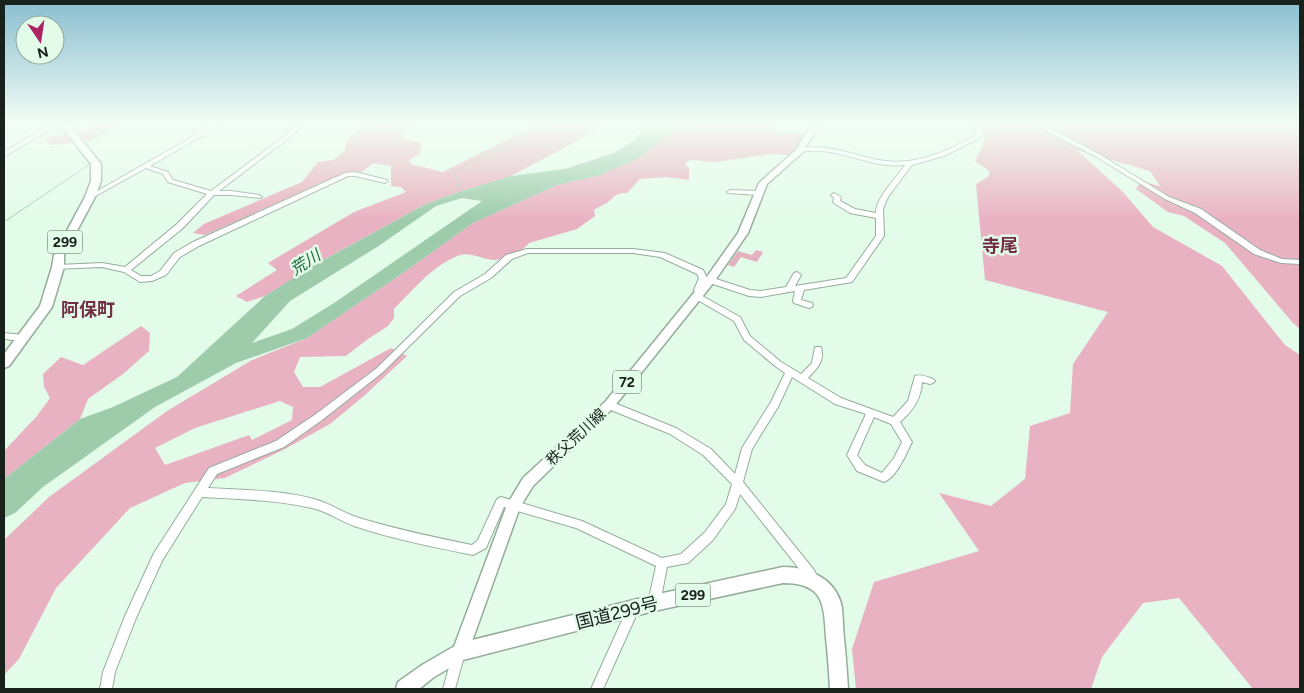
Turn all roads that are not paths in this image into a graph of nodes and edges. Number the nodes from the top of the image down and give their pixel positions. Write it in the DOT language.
graph roads {
  1 [pos="89,155"];
  2 [pos="164,155"];
  3 [pos="262,155"];
  4 [pos="794,155"];
  5 [pos="853,155"];
  6 [pos="941,155"];
  7 [pos="1098,155"];
  8 [pos="911,162"];
  9 [pos="145,166"];
  10 [pos="385,181"];
  11 [pos="730,192"];
  12 [pos="758,192"];
  13 [pos="212,193"];
  14 [pos="834,195"];
  15 [pos="90,197"];
  16 [pos="259,197"];
  17 [pos="840,204"];
  18 [pos="832,209"];
  19 [pos="879,216"];
  20 [pos="1300,262"];
  21 [pos="58,267"];
  22 [pos="126,270"];
  23 [pos="797,275"];
  24 [pos="710,280"];
  25 [pos="800,289"];
  26 [pos="790,290"];
  27 [pos="699,294"];
  28 [pos="809,305"];
  29 [pos="4,336"];
  30 [pos="23,338"];
  31 [pos="818,349"];
  32 [pos="4,363"];
  33 [pos="790,372"];
  34 [pos="801,379"];
  35 [pos="930,381"];
  36 [pos="609,405"];
  37 [pos="872,412"];
  38 [pos="894,421"];
  39 [pos="738,484"];
  40 [pos="201,492"];
  41 [pos="514,505"];
  42 [pos="662,563"];
  43 [pos="809,579"];
  44 [pos="654,603"];
  45 [pos="633,609"];
  46 [pos="460,652"];
  47 [pos="106,689"];
  48 [pos="405,689"];
  49 [pos="449,689"];
  50 [pos="597,689"];
  51 [pos="839,689"];
  1 -- 15 [label="highway, 299"];
  2 -- 9 [label="street"];
  3 -- 13 [label="street"];
  4 -- 12 [label="main road, 秩父荒川線 / 72"];
  5 -- 8 [label="street"];
  6 -- 8 [label="street"];
  7 -- 20 [label="street"];
  8 -- 19 [label="street"];
  9 -- 13 [label="street"];
  9 -- 15 [label="street"];
  10 -- 22 [label="street"];
  11 -- 12 [label="street"];
  12 -- 24 [label="main road, 秩父荒川線 / 72"];
  13 -- 16 [label="street"];
  13 -- 22 [label="street"];
  14 -- 17 [label="street"];
  15 -- 21 [label="highway, 299"];
  17 -- 18 [label="street"];
  17 -- 19 [label="street"];
  19 -- 25 [label="street"];
  21 -- 22 [label="street"];
  21 -- 30 [label="highway, 299"];
  23 -- 26 [label="street"];
  24 -- 26 [label="street"];
  24 -- 27 [label="main road, 秩父荒川線 / 72"];
  25 -- 26 [label="street"];
  25 -- 28 [label="street"];
  27 -- 33 [label="street"];
  27 -- 36 [label="main road, 秩父荒川線 / 72"];
  27 -- 40 [label="street"];
  29 -- 30 [label="street"];
  30 -- 32 [label="highway, 299"];
  31 -- 34 [label="street"];
  33 -- 34 [label="street"];
  33 -- 39 [label="street"];
  34 -- 37 [label="street"];
  35 -- 38 [label="street"];
  36 -- 39 [label="street"];
  36 -- 41 [label="main road, 秩父荒川線 / 72"];
  37 -- 38 [label="street"];
  37 -- 38 [label="street"];
  39 -- 42 [label="street"];
  39 -- 43 [label="street"];
  40 -- 41 [label="street"];
  40 -- 47 [label="street"];
  41 -- 42 [label="street"];
  41 -- 46 [label="main road, 秩父荒川線 / 72"];
  42 -- 44 [label="street"];
  43 -- 44 [label="highway, 国道299号 / 299"];
  43 -- 51 [label="highway"];
  44 -- 45 [label="highway, 国道299号 / 299"];
  45 -- 46 [label="highway, 国道299号 / 299"];
  45 -- 50 [label="street"];
  46 -- 48 [label="highway, 国道299号 / 299"];
  46 -- 49 [label="street"];
}
